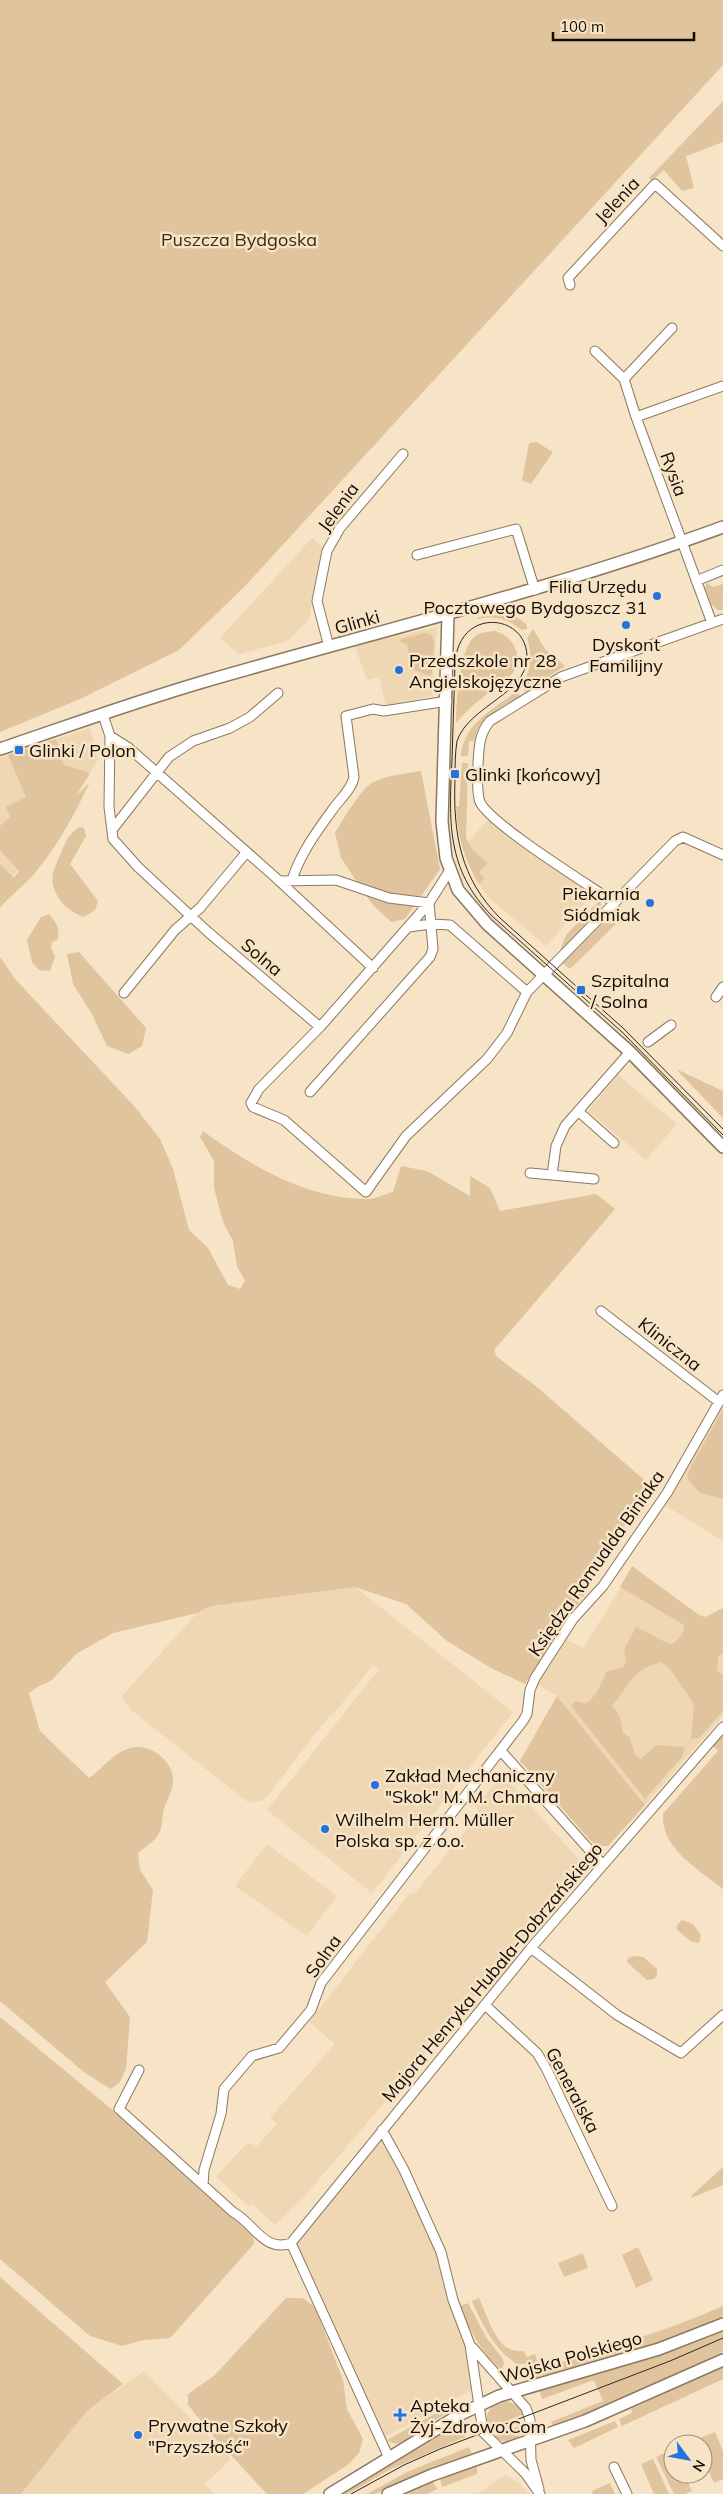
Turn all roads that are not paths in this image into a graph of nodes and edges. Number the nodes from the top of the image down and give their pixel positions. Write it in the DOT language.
graph roads {
  1 [pos="723,246"];
  2 [pos="570,285"];
  3 [pos="672,328"];
  4 [pos="594,351"];
  5 [pos="624,379"];
  6 [pos="723,386"];
  7 [pos="636,417"];
  8 [pos="403,454"];
  9 [pos="723,527"];
  10 [pos="682,542"];
  11 [pos="417,555"];
  12 [pos="723,570"];
  13 [pos="696,581"];
  14 [pos="535,590"];
  15 [pos="448,614"];
  16 [pos="723,619"];
  17 [pos="712,623"];
  18 [pos="329,647"];
  19 [pos="278,693"];
  20 [pos="447,701"];
  21 [pos="103,714"];
  22 [pos="110,736"];
  23 [pos="0,749"];
  24 [pos="155,772"];
  25 [pos="112,830"];
  26 [pos="246,853"];
  27 [pos="723,855"];
  28 [pos="450,870"];
  29 [pos="292,880"];
  30 [pos="279,881"];
  31 [pos="430,902"];
  32 [pos="615,903"];
  33 [pos="190,916"];
  34 [pos="431,924"];
  35 [pos="409,927"];
  36 [pos="373,968"];
  37 [pos="543,975"];
  38 [pos="723,986"];
  39 [pos="124,992"];
  40 [pos="527,992"];
  41 [pos="716,997"];
  42 [pos="671,1025"];
  43 [pos="320,1028"];
  44 [pos="648,1042"];
  45 [pos="630,1052"];
  46 [pos="310,1092"];
  47 [pos="578,1112"];
  48 [pos="614,1143"];
  49 [pos="723,1146"];
  50 [pos="530,1173"];
  51 [pos="552,1175"];
  52 [pos="594,1179"];
  53 [pos="601,1311"];
  54 [pos="721,1398"];
  55 [pos="723,1727"];
  56 [pos="501,1750"];
  57 [pos="602,1864"];
  58 [pos="531,1948"];
  59 [pos="485,2005"];
  60 [pos="723,2015"];
  61 [pos="139,2070"];
  62 [pos="382,2130"];
  63 [pos="203,2185"];
  64 [pos="612,2206"];
  65 [pos="291,2243"];
  66 [pos="723,2324"];
  67 [pos="470,2345"];
  68 [pos="723,2360"];
  69 [pos="512,2391"];
  70 [pos="480,2404"];
  71 [pos="530,2441"];
  72 [pos="501,2451"];
  73 [pos="389,2458"];
  74 [pos="614,2466"];
  75 [pos="330,2494"];
  76 [pos="388,2494"];
  77 [pos="540,2494"];
  78 [pos="627,2494"];
  1 -- 2 [label="street, Jelenia"];
  3 -- 5 [label="street"];
  4 -- 5 [label="street, Rysia"];
  5 -- 7 [label="street, Rysia"];
  6 -- 7 [label="street"];
  7 -- 10 [label="street, Rysia"];
  8 -- 18 [label="street, Jelenia"];
  9 -- 10 [label="street, Glinki"];
  10 -- 13 [label="street, Rysia"];
  10 -- 14 [label="street, Glinki"];
  11 -- 14 [label="street"];
  12 -- 13 [label="street"];
  13 -- 17 [label="street, Rysia"];
  14 -- 15 [label="street, Glinki"];
  15 -- 18 [label="street, Glinki"];
  15 -- 20 [label="street"];
  16 -- 17 [label="street"];
  17 -- 32 [label="street"];
  18 -- 21 [label="street, Glinki"];
  19 -- 24 [label="street"];
  20 -- 28 [label="street"];
  20 -- 29 [label="street"];
  21 -- 22 [label="street, Solna"];
  21 -- 23 [label="street, Glinki"];
  22 -- 24 [label="street"];
  22 -- 25 [label="street, Solna"];
  24 -- 25 [label="street"];
  24 -- 26 [label="street"];
  25 -- 33 [label="street, Solna"];
  26 -- 30 [label="street"];
  26 -- 33 [label="street"];
  27 -- 32 [label="street"];
  28 -- 31 [label="street"];
  28 -- 37 [label="street"];
  29 -- 30 [label="street"];
  29 -- 31 [label="street"];
  30 -- 36 [label="street"];
  31 -- 34 [label="street"];
  31 -- 35 [label="street"];
  32 -- 37 [label="street"];
  33 -- 39 [label="street"];
  33 -- 43 [label="street, Solna"];
  34 -- 35 [label="street"];
  34 -- 40 [label="street"];
  34 -- 46 [label="street"];
  35 -- 36 [label="street"];
  36 -- 43 [label="street"];
  37 -- 40 [label="street"];
  37 -- 45 [label="street"];
  38 -- 41 [label="street"];
  40 -- 43 [label="street"];
  42 -- 44 [label="street"];
  45 -- 47 [label="street"];
  45 -- 49 [label="street"];
  47 -- 48 [label="street"];
  47 -- 51 [label="street"];
  50 -- 51 [label="street"];
  51 -- 52 [label="street"];
  53 -- 54 [label="street, Kliniczna"];
  54 -- 56 [label="street, Księdza Romualda Biniaka"];
  55 -- 57 [label="street, Majora Henryka Hubala-Dobrzańskiego"];
  56 -- 57 [label="street"];
  56 -- 63 [label="street, Solna"];
  57 -- 58 [label="street, Majora Henryka Hubala-Dobrzańskiego"];
  58 -- 59 [label="street, Majora Henryka Hubala-Dobrzańskiego"];
  58 -- 60 [label="street"];
  59 -- 62 [label="street, Majora Henryka Hubala-Dobrzańskiego"];
  59 -- 64 [label="street, Generalska"];
  61 -- 63 [label="street"];
  62 -- 65 [label="street, Majora Henryka Hubala-Dobrzańskiego"];
  62 -- 67 [label="street"];
  63 -- 65 [label="street"];
  65 -- 73 [label="street"];
  66 -- 69 [label="street, Wojska Polskiego"];
  67 -- 69 [label="street"];
  67 -- 70 [label="street"];
  68 -- 71 [label="street"];
  69 -- 70 [label="street, Wojska Polskiego"];
  69 -- 71 [label="street"];
  70 -- 72 [label="street"];
  70 -- 73 [label="street, Wojska Polskiego"];
  71 -- 72 [label="street"];
  71 -- 77 [label="street"];
  72 -- 76 [label="street"];
  72 -- 77 [label="street"];
  73 -- 75 [label="street, Wojska Polskiego"];
  74 -- 78 [label="street"];
}
